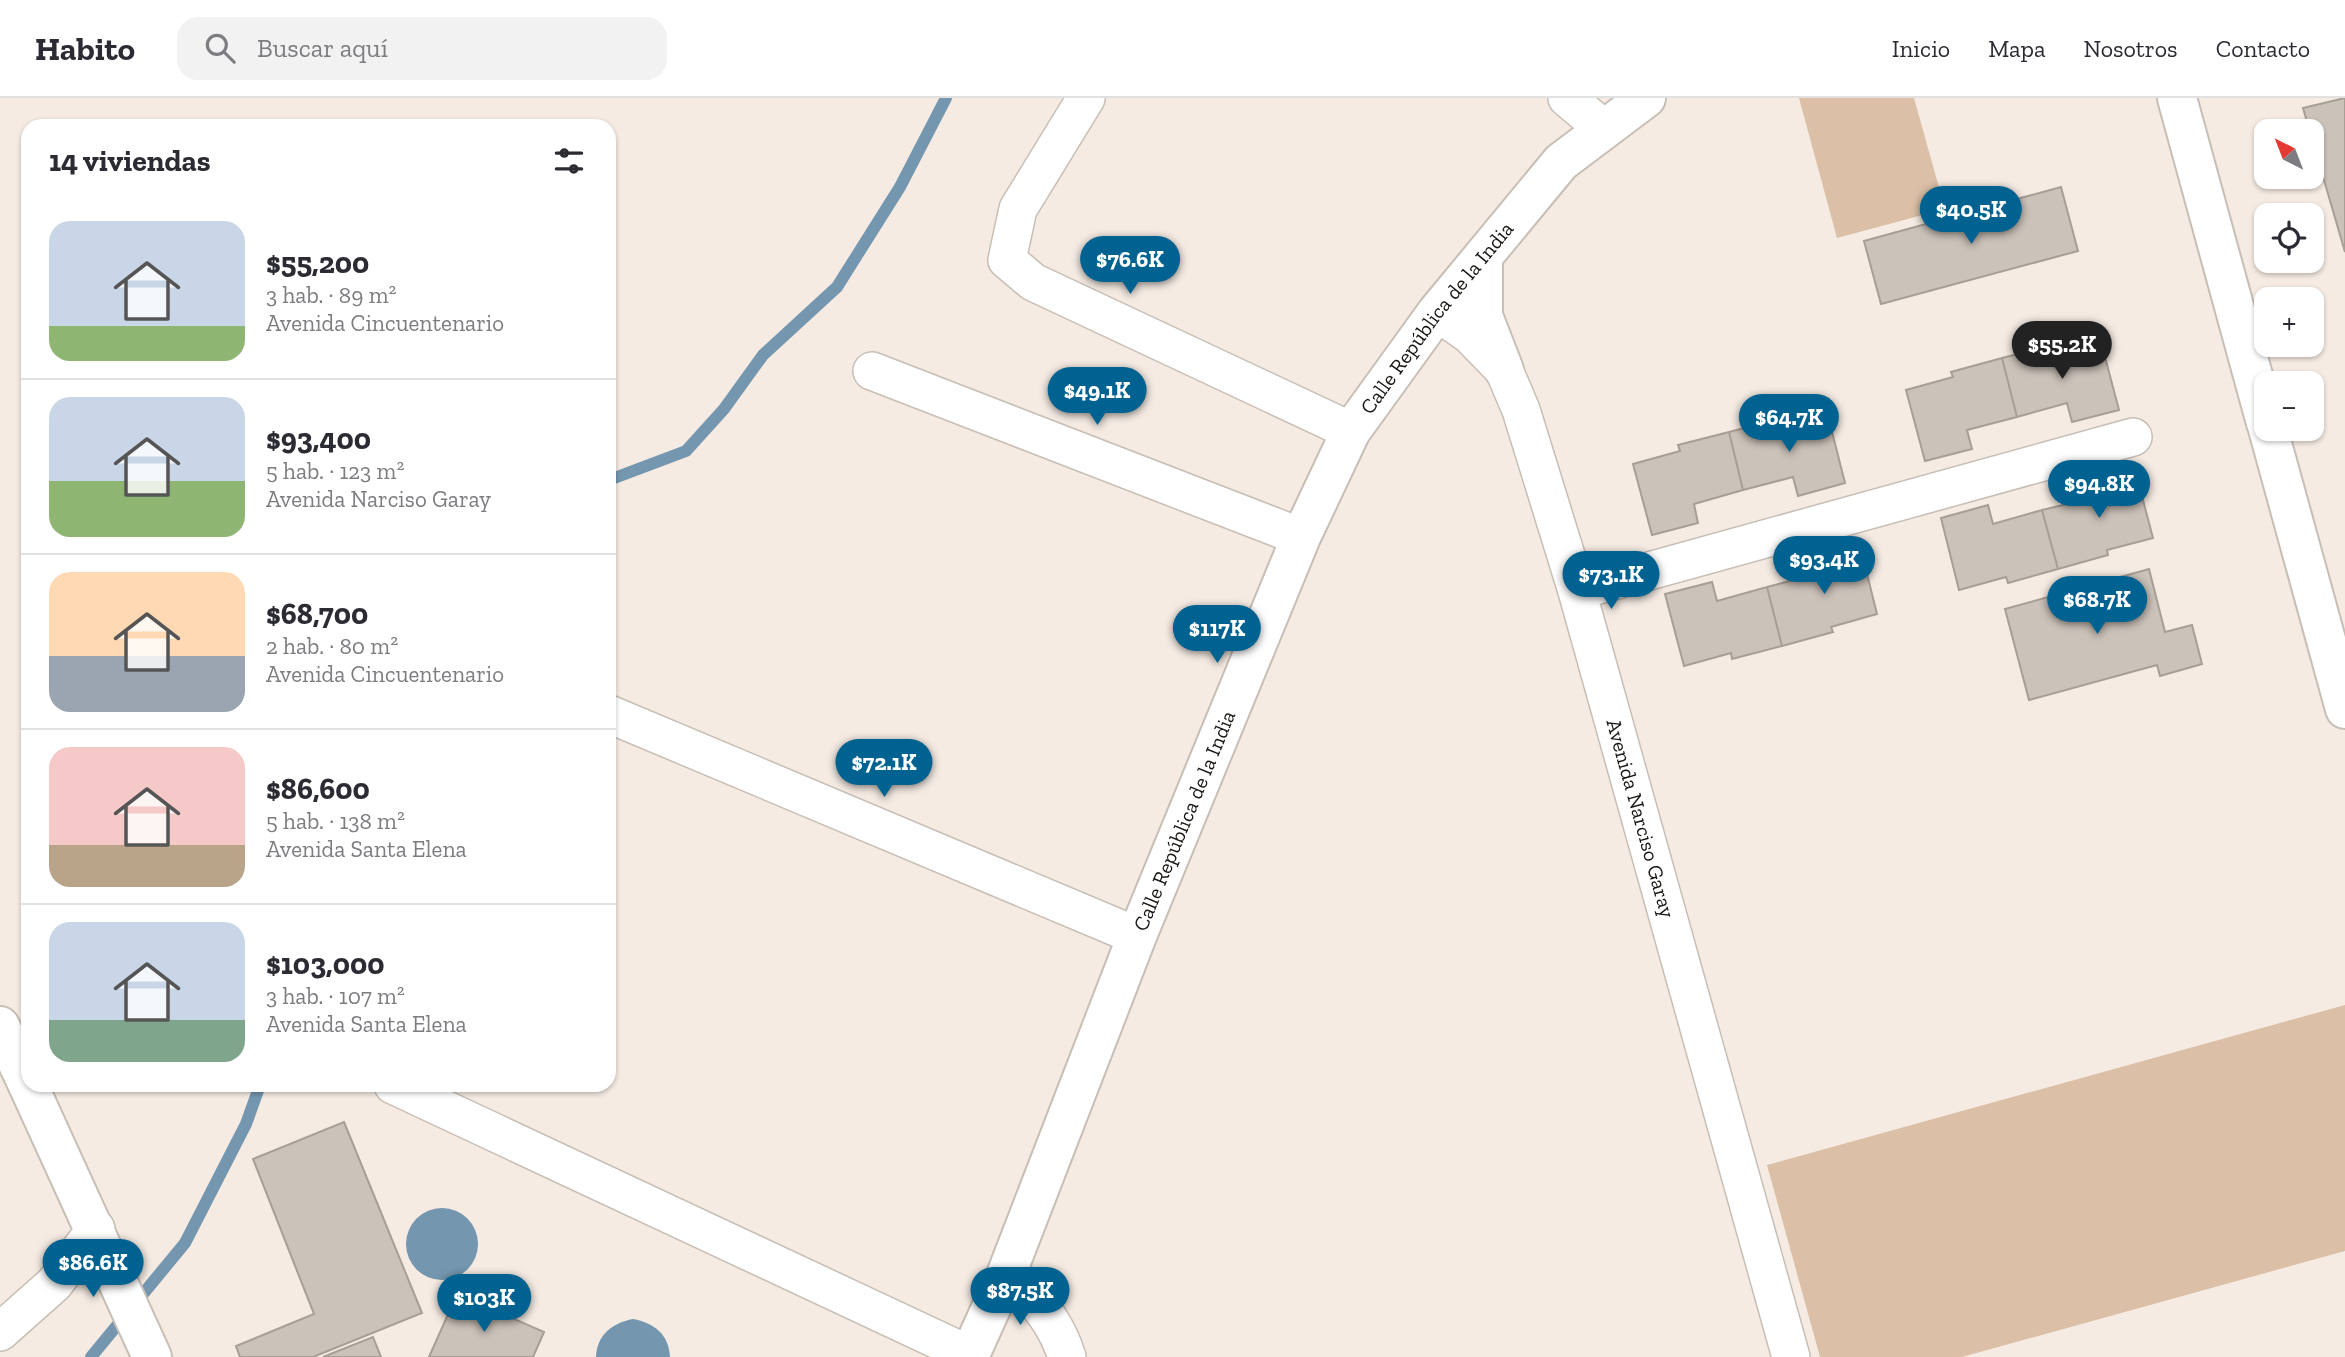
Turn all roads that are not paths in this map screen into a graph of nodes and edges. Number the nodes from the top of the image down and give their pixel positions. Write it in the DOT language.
graph roads {
  1 [pos="1086,98"];
  2 [pos="1567,98"];
  3 [pos="1646,98"];
  4 [pos="2177,98"];
  5 [pos="1603,128"];
  6 [pos="1483,258"];
  7 [pos="1437,312"];
  8 [pos="872,370"];
  9 [pos="1504,370"];
  10 [pos="2254,379"];
  11 [pos="1351,431"];
  12 [pos="2133,437"];
  13 [pos="2271,441"];
  14 [pos="1301,537"];
  15 [pos="1577,591"];
  16 [pos="2345,709"];
  17 [pos="616,717"];
  18 [pos="1137,936"];
  19 [pos="0,1026"];
  20 [pos="21,1066"];
  21 [pos="33,1092"];
  22 [pos="408,1092"];
  23 [pos="99,1238"];
  24 [pos="1006,1275"];
  25 [pos="0,1332"];
  26 [pos="145,1342"];
  27 [pos="970,1356"];
  28 [pos="1067,1357"];
  29 [pos="1791,1357"];
  1 -- 11 [label="street"];
  2 -- 5 [label="street"];
  3 -- 5 [label="street, Calle República de la India"];
  4 -- 10 [label="street"];
  5 -- 6 [label="street, Calle República de la India"];
  6 -- 7 [label="street, Calle República de la India"];
  6 -- 9 [label="street"];
  7 -- 9 [label="street, Avenida Narciso Garay"];
  7 -- 11 [label="street, Calle República de la India"];
  8 -- 14 [label="street"];
  9 -- 15 [label="street, Avenida Narciso Garay"];
  11 -- 14 [label="street, Calle República de la India"];
  12 -- 15 [label="street"];
  13 -- 16 [label="street"];
  14 -- 18 [label="street, Calle República de la India"];
  15 -- 29 [label="street, Avenida Narciso Garay"];
  17 -- 18 [label="street"];
  18 -- 24 [label="street, Calle República de la India"];
  19 -- 20 [label="street"];
  21 -- 23 [label="street"];
  22 -- 27 [label="street"];
  23 -- 25 [label="street"];
  23 -- 26 [label="street"];
  24 -- 27 [label="street, Calle República de la India"];
  24 -- 28 [label="street"];
}
